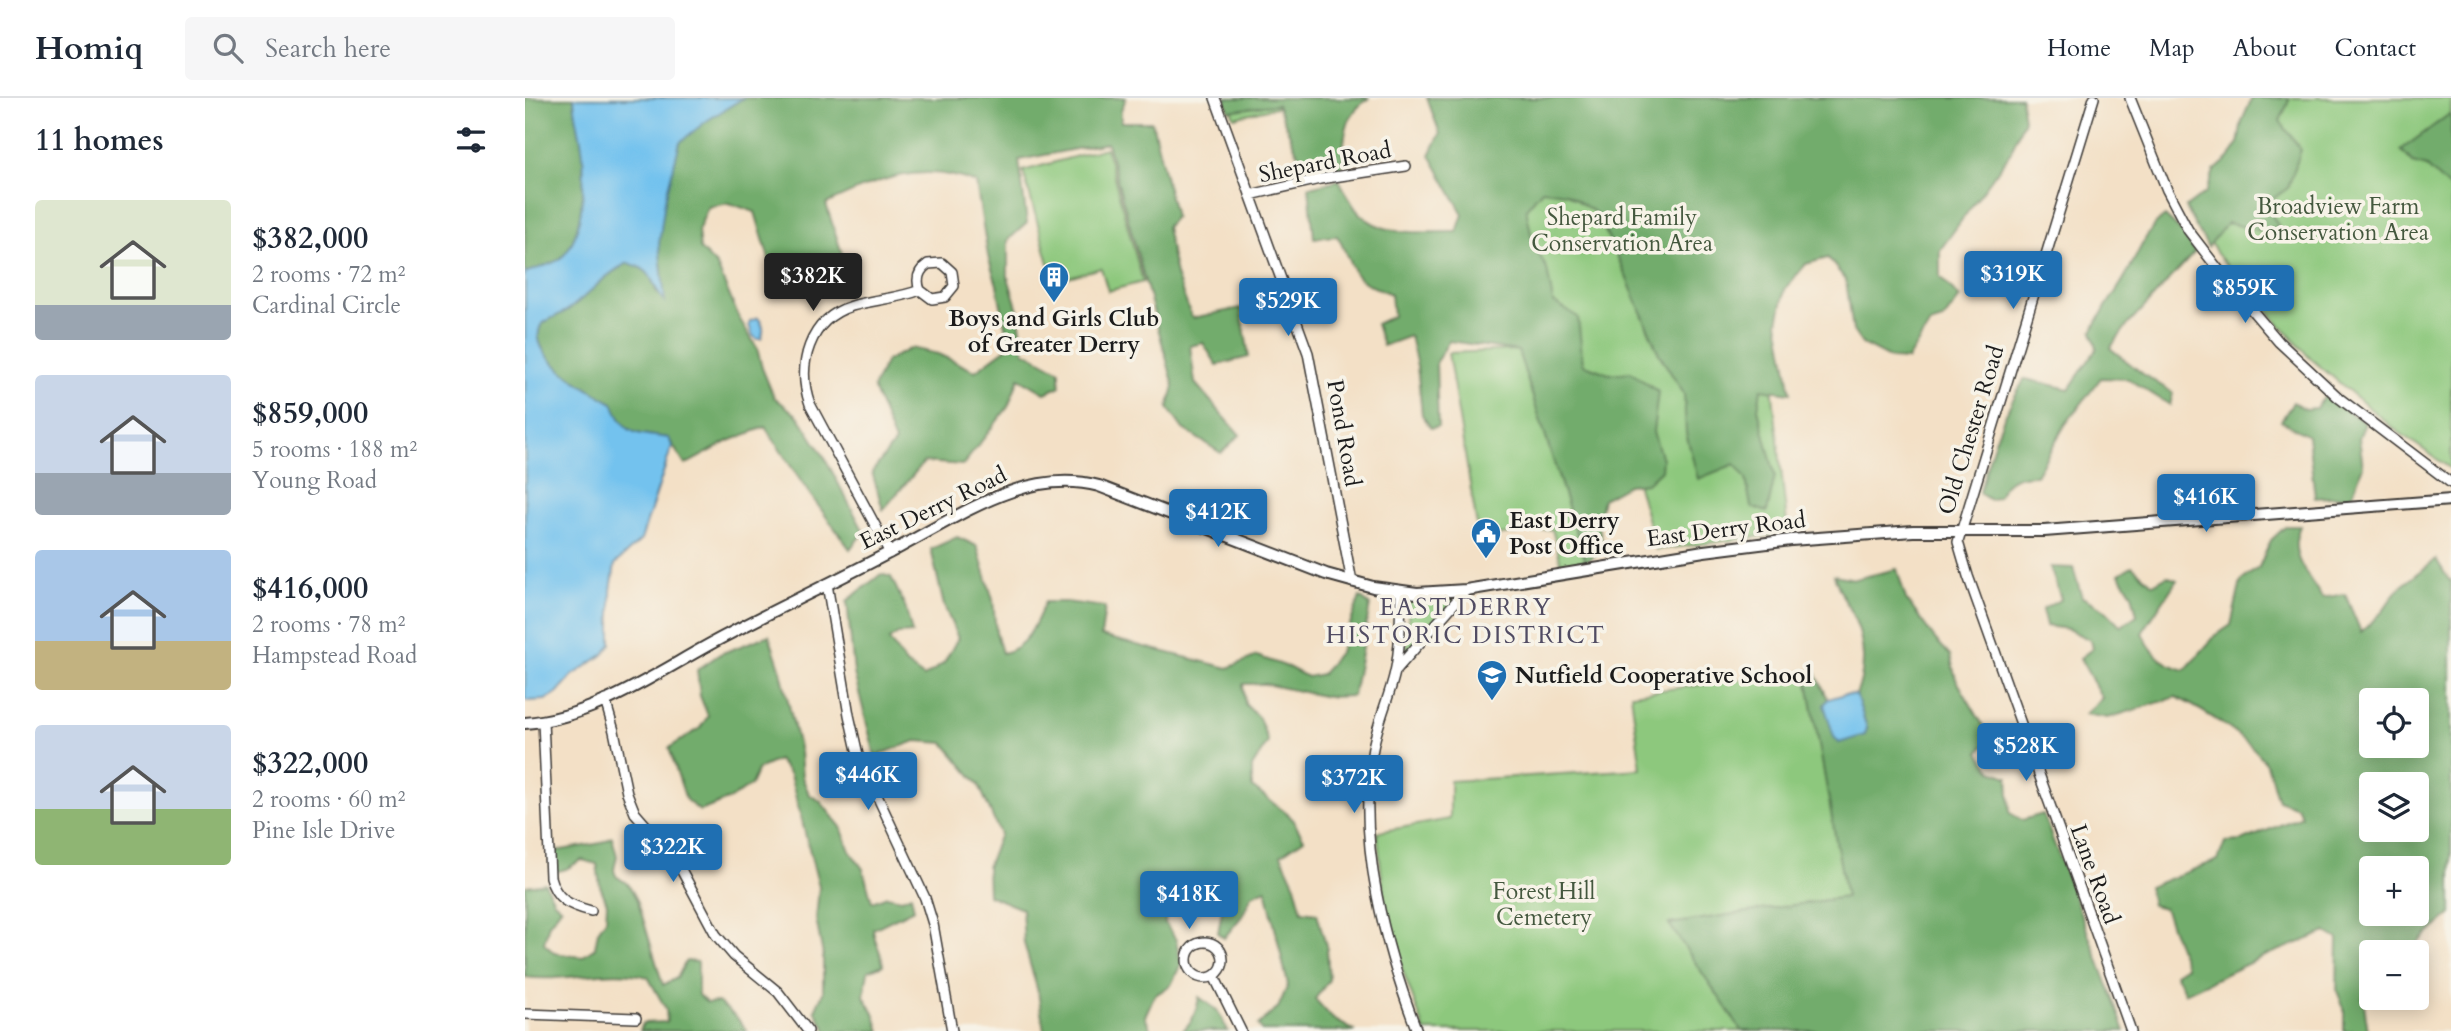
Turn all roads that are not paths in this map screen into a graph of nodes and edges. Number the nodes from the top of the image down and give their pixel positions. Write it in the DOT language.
graph roads {
  1 [pos="1215,98"];
  2 [pos="2094,98"];
  3 [pos="2130,98"];
  4 [pos="1406,166"];
  5 [pos="1250,195"];
  6 [pos="920,290"];
  7 [pos="2451,482"];
  8 [pos="2451,500"];
  9 [pos="1960,532"];
  10 [pos="890,553"];
  11 [pos="1352,582"];
  12 [pos="827,584"];
  13 [pos="1467,590"];
  14 [pos="1401,592"];
  15 [pos="1396,670"];
  16 [pos="605,700"];
  17 [pos="543,720"];
  18 [pos="525,723"];
  19 [pos="591,911"];
  20 [pos="1214,976"];
  21 [pos="525,1014"];
  22 [pos="636,1018"];
  23 [pos="808,1031"];
  24 [pos="952,1031"];
  25 [pos="1241,1031"];
  26 [pos="1417,1031"];
  27 [pos="2131,1031"];
  1 -- 5 [label="street, Pond Road"];
  2 -- 9 [label="street, Old Chester Road"];
  3 -- 7 [label="street"];
  4 -- 5 [label="street, Shepard Road"];
  5 -- 11 [label="street, Pond Road"];
  6 -- 6 [label="street"];
  6 -- 10 [label="street"];
  8 -- 9 [label="street, East Derry Road"];
  9 -- 13 [label="street, East Derry Road"];
  9 -- 27 [label="street, Lane Road"];
  10 -- 11 [label="street, East Derry Road"];
  10 -- 12 [label="street, East Derry Road"];
  11 -- 14 [label="street, East Derry Road"];
  12 -- 16 [label="street, East Derry Road"];
  12 -- 24 [label="street"];
  13 -- 14 [label="street, East Derry Road"];
  13 -- 15 [label="street"];
  14 -- 15 [label="street"];
  15 -- 26 [label="street"];
  16 -- 17 [label="street, East Derry Road"];
  16 -- 23 [label="street"];
  17 -- 18 [label="street, East Derry Road"];
  17 -- 19 [label="street"];
  20 -- 20 [label="street"];
  20 -- 25 [label="street"];
  21 -- 22 [label="street"];
}
